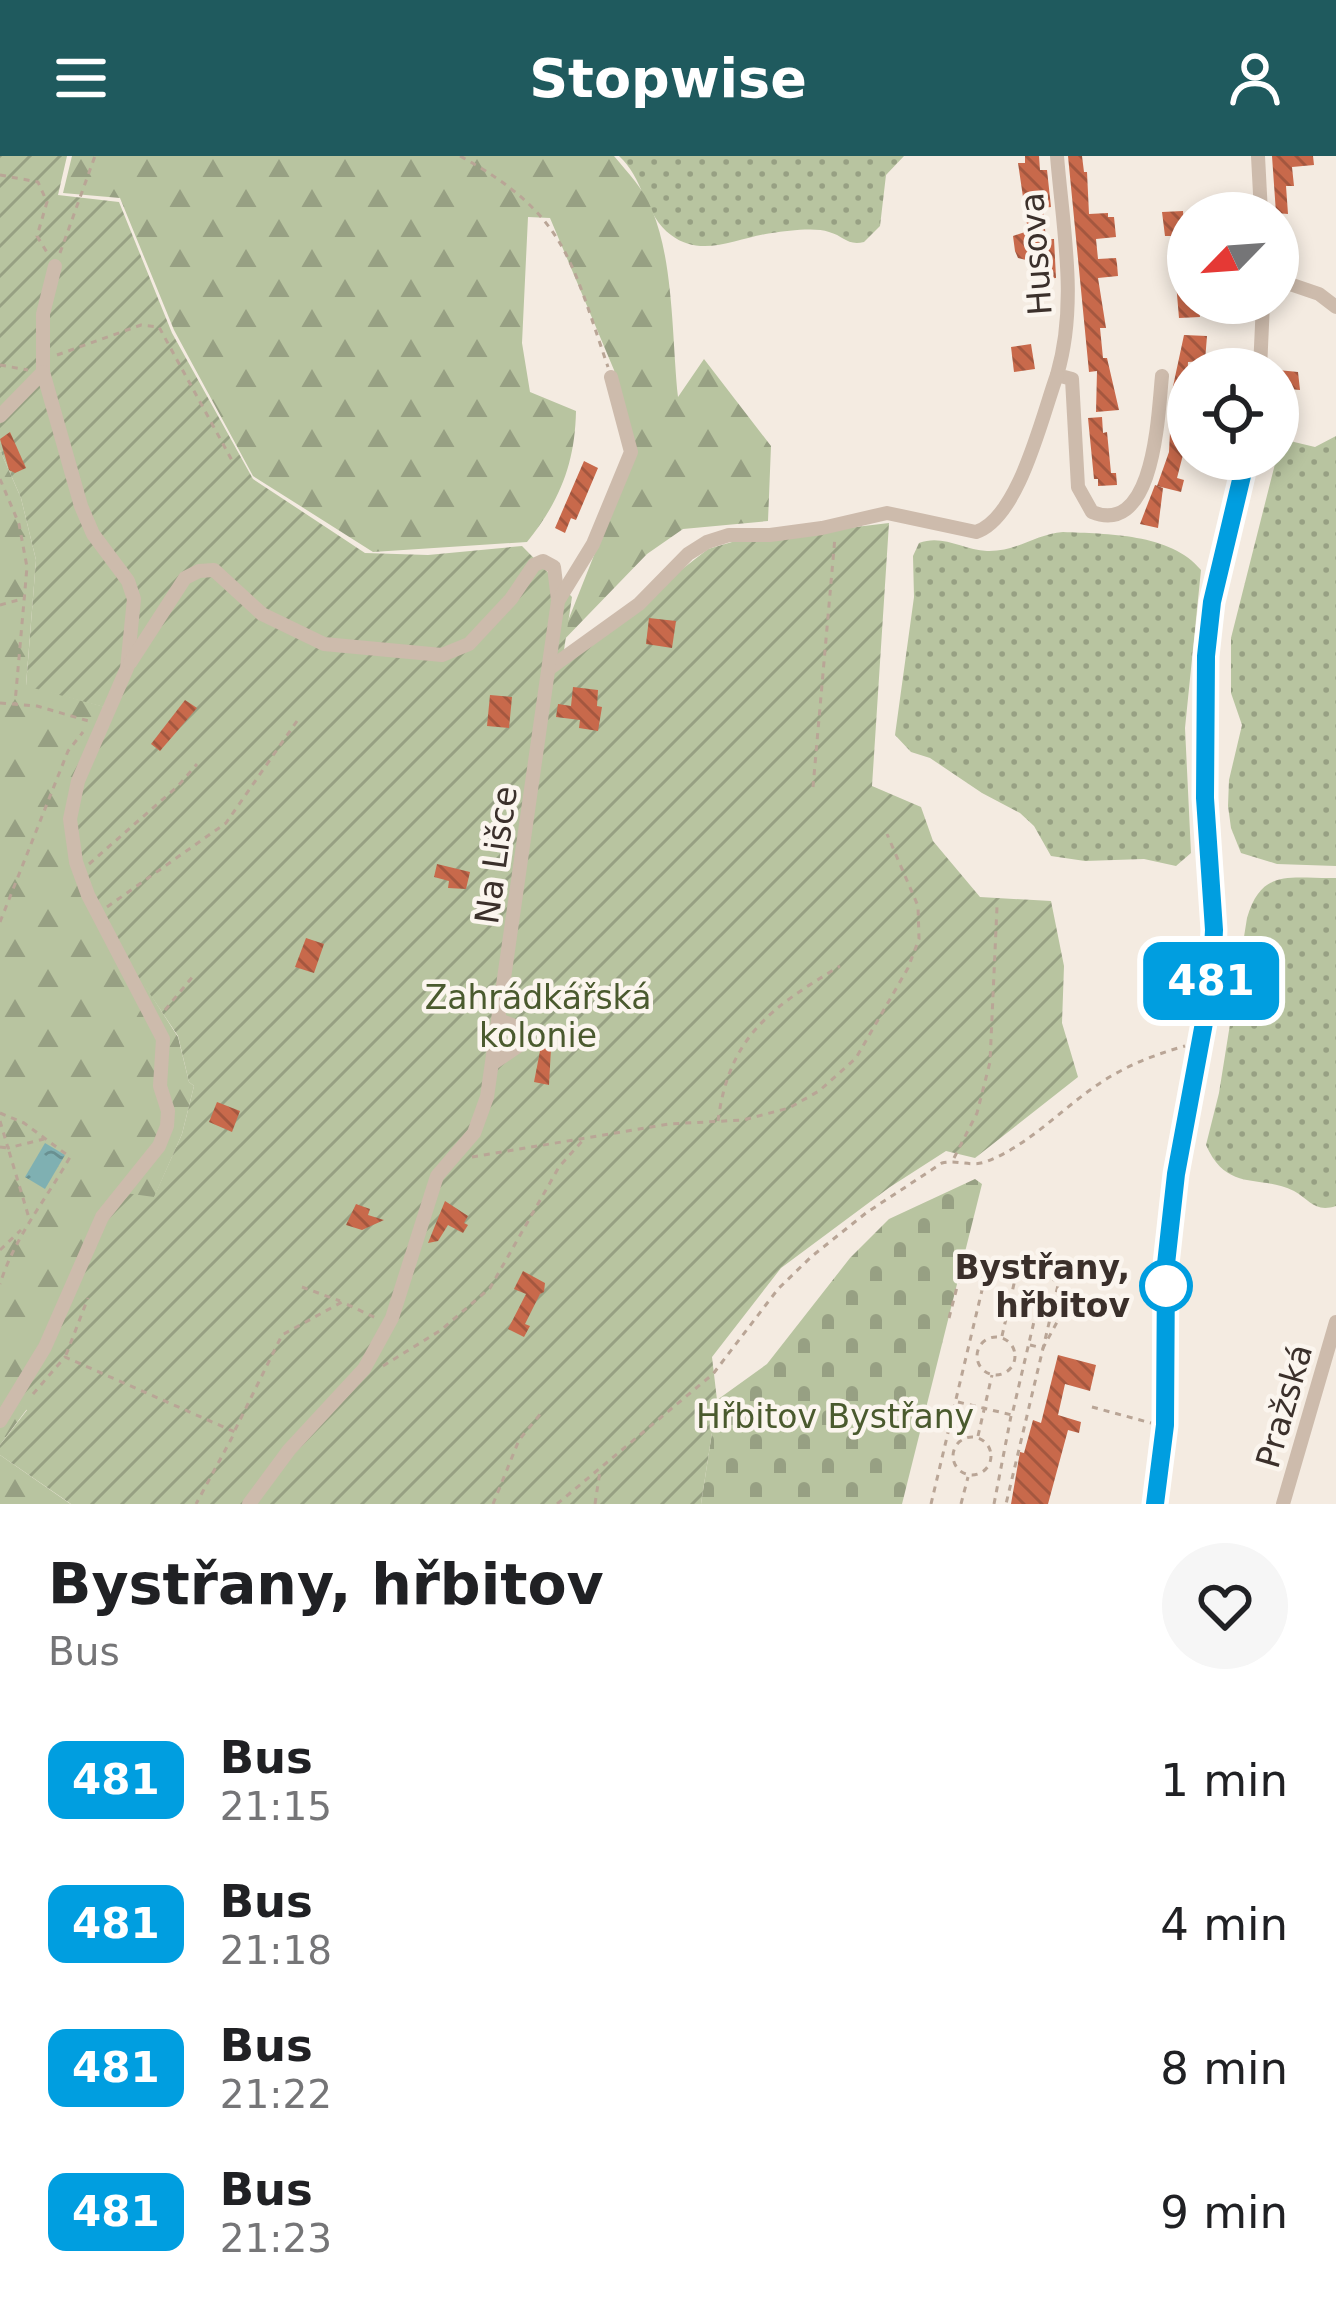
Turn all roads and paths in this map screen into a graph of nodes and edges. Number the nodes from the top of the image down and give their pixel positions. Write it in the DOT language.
graph roads {
  1 [pos="95,156"];
  2 [pos="460,156"];
  3 [pos="1057,156"];
  4 [pos="1258,156"];
  5 [pos="0,175"];
  6 [pos="1260,192"];
  7 [pos="55,266"];
  8 [pos="1299,287"];
  9 [pos="1336,307"];
  10 [pos="0,365"];
  11 [pos="44,366"];
  12 [pos="1057,375"];
  13 [pos="1162,376"];
  14 [pos="611,377"];
  15 [pos="0,416"];
  16 [pos="233,464"];
  17 [pos="0,478"];
  18 [pos="1241,480"];
  19 [pos="836,525"];
  20 [pos="24,598"];
  21 [pos="558,601"];
  22 [pos="0,605"];
  23 [pos="127,668"];
  24 [pos="550,668"];
  25 [pos="15,703"];
  26 [pos="0,704"];
  27 [pos="297,721"];
  28 [pos="100,724"];
  29 [pos="197,764"];
  30 [pos="813,787"];
  31 [pos="887,834"];
  32 [pos="84,868"];
  33 [pos="997,907"];
  34 [pos="102,910"];
  35 [pos="0,922"];
  36 [pos="840,966"];
  37 [pos="194,975"];
  38 [pos="159,1018"];
  39 [pos="499,1020"];
  40 [pos="1201,1044"];
  41 [pos="492,1064"];
  42 [pos="0,1113"];
  43 [pos="0,1121"];
  44 [pos="718,1121"];
  45 [pos="46,1138"];
  46 [pos="584,1139"];
  47 [pos="0,1147"];
  48 [pos="8,1148"];
  49 [pos="953,1160"];
  50 [pos="450,1161"];
  51 [pos="29,1220"];
  52 [pos="22,1229"];
  53 [pos="0,1250"];
  54 [pos="988,1265"];
  55 [pos="1017,1272"];
  56 [pos="1044,1277"];
  57 [pos="0,1284"];
  58 [pos="302,1287"];
  59 [pos="1055,1297"];
  60 [pos="88,1298"];
  61 [pos="1069,1300"];
  62 [pos="342,1302"];
  63 [pos="1086,1304"];
  64 [pos="949,1318"];
  65 [pos="1336,1322"];
  66 [pos="389,1324"];
  67 [pos="1001,1338"];
  68 [pos="1028,1345"];
  69 [pos="1043,1348"];
  70 [pos="968,1350"];
  71 [pos="977,1352"];
  72 [pos="65,1357"];
  73 [pos="1014,1362"];
  74 [pos="1024,1364"];
  75 [pos="364,1369"];
  76 [pos="992,1376"];
  77 [pos="957,1401"];
  78 [pos="25,1404"];
  79 [pos="1092,1407"];
  80 [pos="984,1408"];
  81 [pos="542,1412"];
  82 [pos="1012,1414"];
  83 [pos="1136,1420"];
  84 [pos="0,1423"];
  85 [pos="235,1432"];
  86 [pos="978,1438"];
  87 [pos="944,1449"];
  88 [pos="953,1452"];
  89 [pos="991,1461"];
  90 [pos="1000,1463"];
  91 [pos="600,1472"];
  92 [pos="968,1475"];
  93 [pos="196,1504"];
  94 [pos="250,1504"];
  95 [pos="493,1504"];
  96 [pos="557,1504"];
  97 [pos="595,1504"];
  98 [pos="931,1504"];
  99 [pos="961,1504"];
  100 [pos="994,1504"];
  101 [pos="1006,1504"];
  102 [pos="1156,1504"];
  103 [pos="1283,1504"];
  1 -- 7 [label="path"];
  2 -- 14 [label="path"];
  3 -- 12 [label="street, Husova"];
  4 -- 6 [label="street"];
  5 -- 7 [label="path"];
  7 -- 11 [label="street"];
  8 -- 9 [label="street"];
  10 -- 11 [label="path"];
  11 -- 15 [label="street"];
  11 -- 16 [label="path"];
  11 -- 23 [label="street"];
  12 -- 13 [label="street"];
  12 -- 19 [label="street, Husova"];
  14 -- 21 [label="street, Na Lišce"];
  17 -- 20 [label="path"];
  18 -- 40 [label="street"];
  19 -- 24 [label="street"];
  19 -- 30 [label="path"];
  20 -- 22 [label="path"];
  20 -- 25 [label="path"];
  21 -- 23 [label="street"];
  21 -- 24 [label="street, Na Lišce"];
  23 -- 28 [label="street"];
  24 -- 39 [label="street, Na Lišce"];
  25 -- 26 [label="path"];
  25 -- 28 [label="path"];
  27 -- 34 [label="path"];
  28 -- 32 [label="street"];
  28 -- 35 [label="path"];
  29 -- 32 [label="path"];
  31 -- 44 [label="path"];
  32 -- 34 [label="street"];
  33 -- 49 [label="path"];
  34 -- 38 [label="street"];
  36 -- 44 [label="path"];
  37 -- 38 [label="path"];
  38 -- 84 [label="street"];
  39 -- 41 [label="street, Na Lišce"];
  39 -- 41 [label="street"];
  40 -- 49 [label="path"];
  40 -- 102 [label="street"];
  41 -- 50 [label="street, Na Lišce"];
  42 -- 45 [label="path"];
  43 -- 48 [label="path"];
  44 -- 46 [label="path"];
  45 -- 48 [label="path"];
  45 -- 51 [label="path"];
  46 -- 50 [label="path"];
  46 -- 75 [label="path"];
  47 -- 48 [label="path"];
  48 -- 51 [label="path"];
  49 -- 91 [label="path"];
  50 -- 66 [label="street, Na Lišce"];
  51 -- 52 [label="path"];
  52 -- 53 [label="path"];
  52 -- 57 [label="path"];
  54 -- 55 [label="path"];
  54 -- 64 [label="path"];
  54 -- 70 [label="path"];
  55 -- 56 [label="path"];
  55 -- 67 [label="path"];
  56 -- 59 [label="path"];
  56 -- 68 [label="path"];
  58 -- 62 [label="path"];
  59 -- 61 [label="path"];
  59 -- 69 [label="path"];
  60 -- 72 [label="path"];
  61 -- 63 [label="path"];
  61 -- 69 [label="path"];
  62 -- 66 [label="path"];
  62 -- 85 [label="path"];
  65 -- 103 [label="street, Pražská"];
  66 -- 75 [label="street, Na Lišce"];
  67 -- 71 [label="path"];
  67 -- 73 [label="path"];
  68 -- 69 [label="path"];
  68 -- 74 [label="path"];
  69 -- 101 [label="path"];
  70 -- 71 [label="path"];
  70 -- 77 [label="path"];
  71 -- 76 [label="path"];
  72 -- 78 [label="path"];
  72 -- 85 [label="path"];
  73 -- 74 [label="path"];
  73 -- 76 [label="path"];
  74 -- 82 [label="path"];
  75 -- 94 [label="street, Na Lišce"];
  76 -- 80 [label="path"];
  77 -- 80 [label="path"];
  77 -- 87 [label="path"];
  78 -- 84 [label="street"];
  79 -- 83 [label="path"];
  80 -- 82 [label="path"];
  80 -- 86 [label="path"];
  81 -- 95 [label="path"];
  82 -- 90 [label="path"];
  85 -- 93 [label="path"];
  86 -- 88 [label="path"];
  86 -- 89 [label="path"];
  87 -- 88 [label="path"];
  87 -- 98 [label="path"];
  88 -- 92 [label="path"];
  89 -- 90 [label="path"];
  89 -- 92 [label="path"];
  90 -- 100 [label="path"];
  91 -- 96 [label="path"];
  91 -- 97 [label="path"];
  92 -- 99 [label="path"];
}
